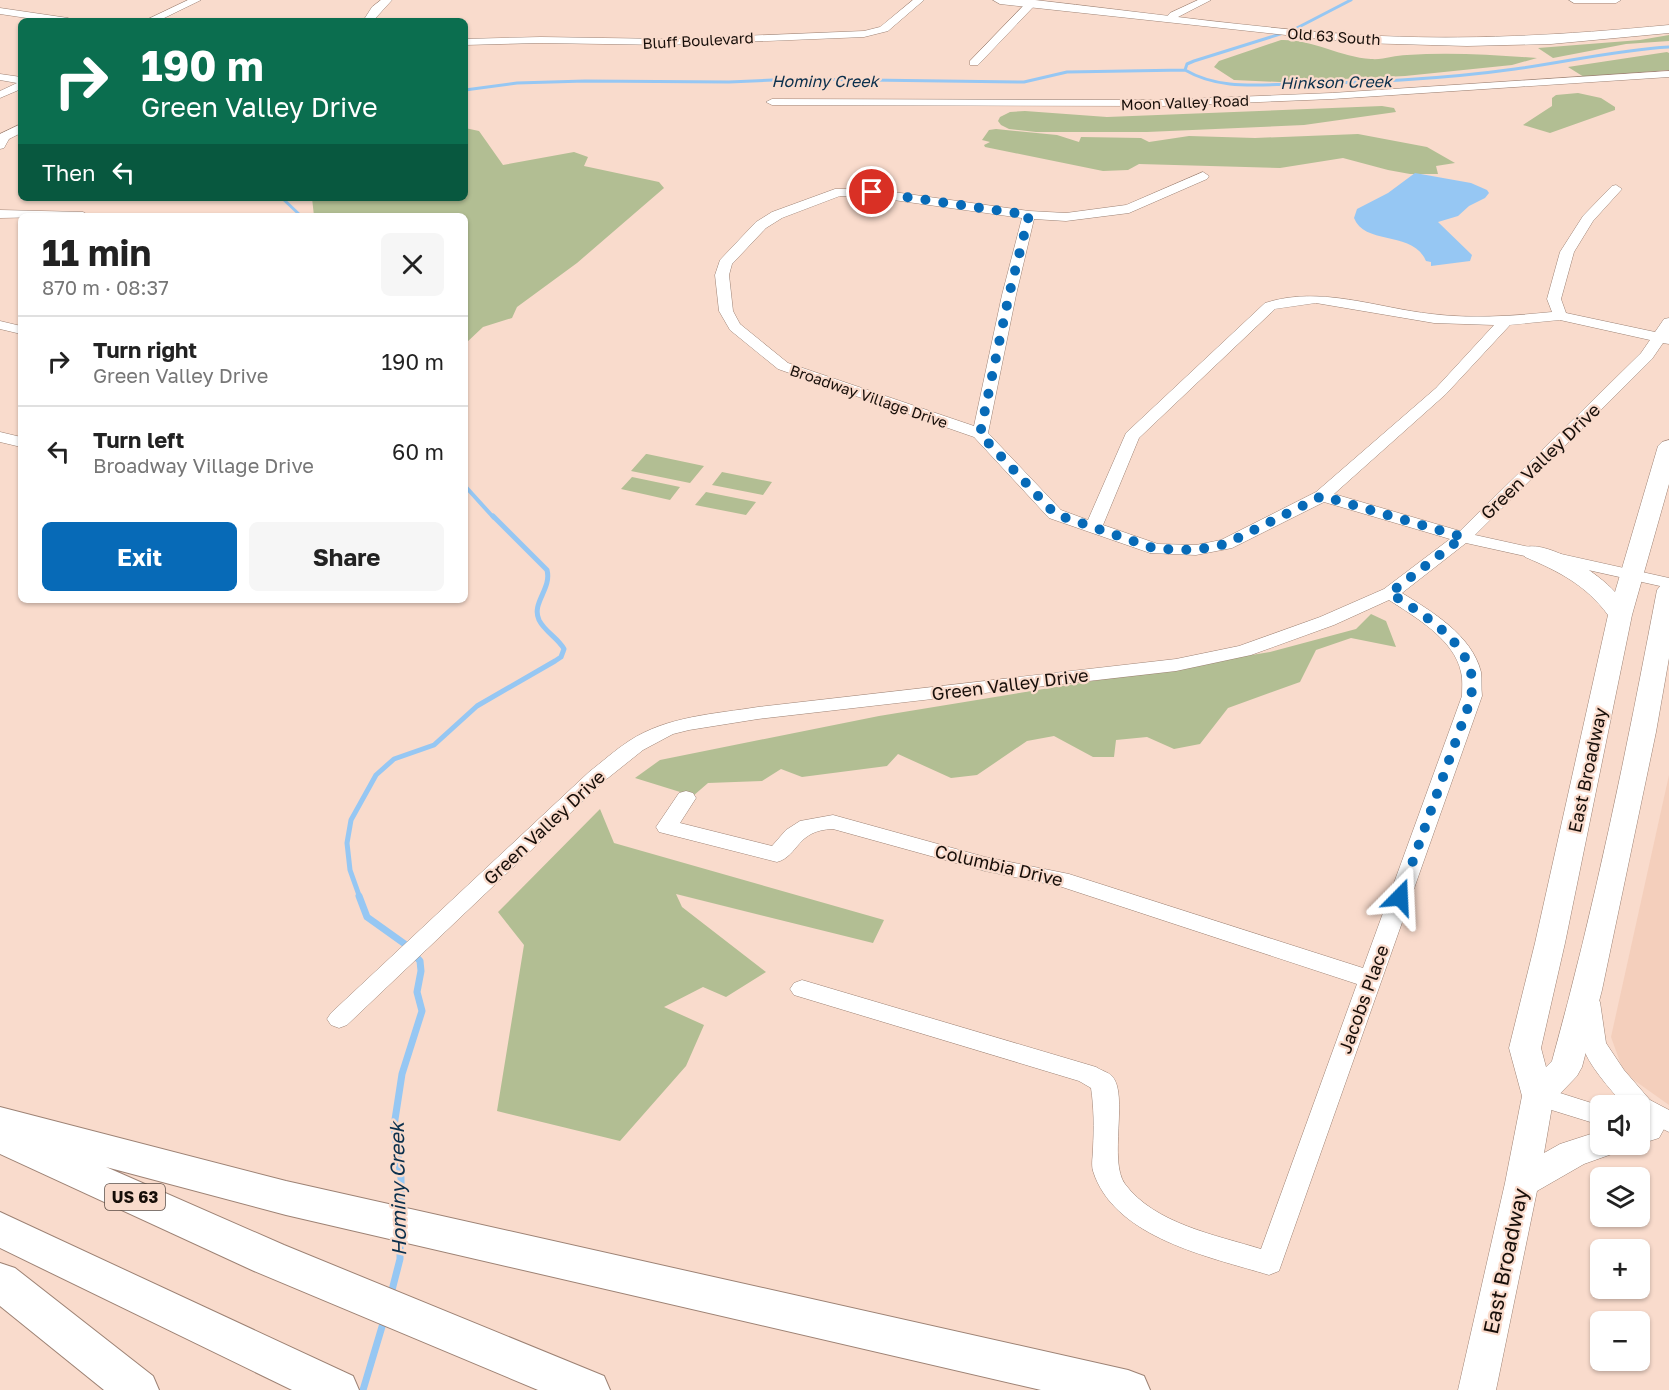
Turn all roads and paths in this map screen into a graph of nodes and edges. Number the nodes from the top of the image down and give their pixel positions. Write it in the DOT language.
graph roads {
  1 [pos="171,0"];
  2 [pos="196,0"];
  3 [pos="387,0"];
  4 [pos="919,0"];
  5 [pos="1000,0"];
  6 [pos="1206,0"];
  7 [pos="1574,0"];
  8 [pos="1616,0"];
  9 [pos="1031,4"];
  10 [pos="0,12"];
  11 [pos="45,18"];
  12 [pos="152,18"];
  13 [pos="156,18"];
  14 [pos="370,18"];
  15 [pos="1169,20"];
  16 [pos="1669,29"];
  17 [pos="468,42"];
  18 [pos="974,63"];
  19 [pos="1669,74"];
  20 [pos="0,76"];
  21 [pos="18,79"];
  22 [pos="18,86"];
  23 [pos="0,95"];
  24 [pos="772,102"];
  25 [pos="18,130"];
  26 [pos="0,145"];
  27 [pos="1203,176"];
  28 [pos="1616,189"];
  29 [pos="0,214"];
  30 [pos="18,214"];
  31 [pos="1029,215"];
  32 [pos="1560,316"];
  33 [pos="1506,321"];
  34 [pos="0,325"];
  35 [pos="18,329"];
  36 [pos="1666,333"];
  37 [pos="980,434"];
  38 [pos="0,436"];
  39 [pos="18,441"];
  40 [pos="1669,446"];
  41 [pos="1322,496"];
  42 [pos="1093,529"];
  43 [pos="1463,537"];
  44 [pos="1533,552"];
  45 [pos="1630,573"];
  46 [pos="1669,583"];
  47 [pos="1669,591"];
  48 [pos="1390,593"];
  49 [pos="1620,615"];
  50 [pos="686,798"];
  51 [pos="1369,978"];
  52 [pos="802,989"];
  53 [pos="1587,990"];
  54 [pos="339,1018"];
  55 [pos="1538,1096"];
  56 [pos="1590,1112"];
  57 [pos="0,1123"];
  58 [pos="1653,1129"];
  59 [pos="0,1137"];
  60 [pos="1590,1148"];
  61 [pos="1522,1183"];
  62 [pos="0,1230"];
  63 [pos="0,1281"];
  64 [pos="136,1390"];
  65 [pos="337,1390"];
  66 [pos="588,1390"];
  67 [pos="1128,1390"];
  68 [pos="1477,1390"];
  1 -- 12 [label="street"];
  2 -- 13 [label="street"];
  3 -- 14 [label="street"];
  4 -- 17 [label="street, Bluff Boulevard"];
  5 -- 9 [label="main road, Old 63 South"];
  6 -- 15 [label="street"];
  7 -- 8 [label="street"];
  9 -- 15 [label="main road, Old 63 South"];
  9 -- 18 [label="street"];
  10 -- 11 [label="street"];
  15 -- 16 [label="main road, Old 63 South"];
  19 -- 24 [label="street, Moon Valley Road"];
  20 -- 21 [label="street"];
  22 -- 23 [label="street"];
  25 -- 26 [label="street"];
  27 -- 31 [label="street, Broadway Village Drive"];
  28 -- 32 [label="street"];
  29 -- 30 [label="street"];
  31 -- 37 [label="street"];
  31 -- 37 [label="street, Broadway Village Drive"];
  32 -- 33 [label="street"];
  32 -- 36 [label="street"];
  33 -- 41 [label="street, Broadway Village Drive"];
  33 -- 42 [label="street"];
  34 -- 35 [label="street"];
  36 -- 43 [label="street, Green Valley Drive"];
  37 -- 42 [label="street, Broadway Village Drive"];
  38 -- 39 [label="street"];
  40 -- 45 [label="main road, East Broadway"];
  41 -- 42 [label="street, Broadway Village Drive"];
  41 -- 43 [label="street"];
  43 -- 44 [label="street"];
  43 -- 48 [label="street, Green Valley Drive"];
  44 -- 45 [label="street"];
  44 -- 49 [label="main road"];
  45 -- 46 [label="street"];
  45 -- 49 [label="main road, East Broadway"];
  47 -- 53 [label="main road"];
  48 -- 51 [label="street, Jacobs Place"];
  48 -- 54 [label="street, Green Valley Drive"];
  49 -- 55 [label="main road, East Broadway"];
  50 -- 51 [label="street, Columbia Drive"];
  51 -- 52 [label="street, Jacobs Place"];
  53 -- 55 [label="main road"];
  53 -- 58 [label="street"];
  55 -- 56 [label="street"];
  55 -- 61 [label="main road, East Broadway"];
  57 -- 67 [label="highway"];
  59 -- 66 [label="highway, US 63"];
  60 -- 61 [label="main road"];
  61 -- 68 [label="main road, East Broadway"];
  62 -- 65 [label="highway"];
  63 -- 64 [label="highway"];
}
